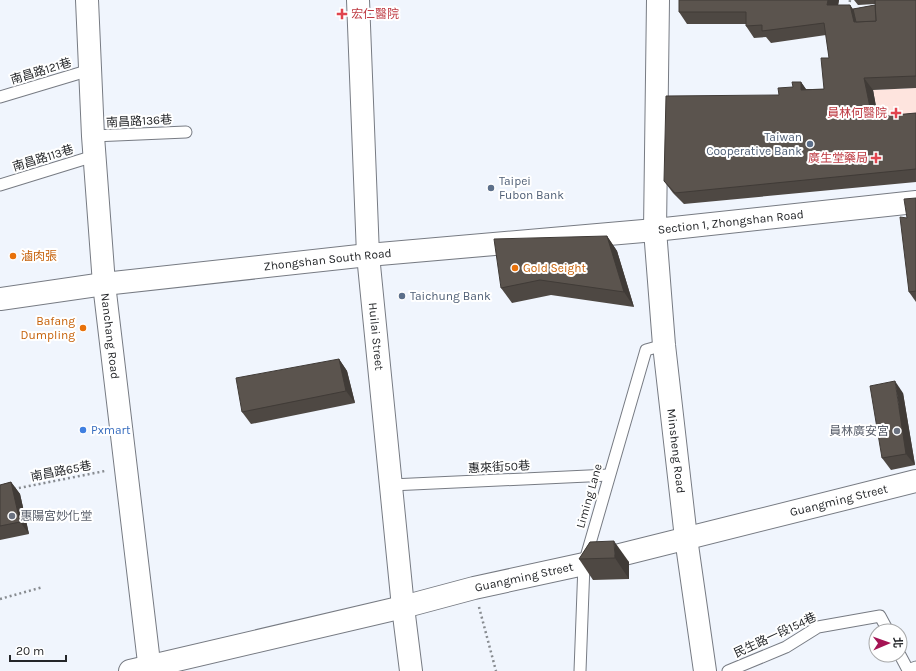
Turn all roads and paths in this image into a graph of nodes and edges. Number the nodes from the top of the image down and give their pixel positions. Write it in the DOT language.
graph roads {
  1 [pos="87,0"];
  2 [pos="358,0"];
  3 [pos="658,0"];
  4 [pos="850,0"];
  5 [pos="849,10"];
  6 [pos="90,70"];
  7 [pos="0,97"];
  8 [pos="186,132"];
  9 [pos="93,146"];
  10 [pos="0,185"];
  11 [pos="916,202"];
  12 [pos="655,230"];
  13 [pos="368,255"];
  14 [pos="104,284"];
  15 [pos="0,299"];
  16 [pos="664,345"];
  17 [pos="125,467"];
  18 [pos="609,475"];
  19 [pos="916,481"];
  20 [pos="391,485"];
  21 [pos="8,490"];
  22 [pos="686,538"];
  23 [pos="584,564"];
  24 [pos="43,587"];
  25 [pos="474,588"];
  26 [pos="0,599"];
  27 [pos="403,607"];
  28 [pos="884,623"];
  29 [pos="904,663"];
  30 [pos="916,667"];
  31 [pos="143,669"];
  32 [pos="411,671"];
  33 [pos="496,671"];
  34 [pos="580,671"];
  35 [pos="705,671"];
  36 [pos="728,671"];
  1 -- 6 [label="street, Nanchang Road"];
  2 -- 13 [label="street, Huilai Street"];
  3 -- 12 [label="street, Section 1, Zhongshan Road"];
  4 -- 5 [label="path"];
  6 -- 7 [label="lane, 南昌路121巷"];
  6 -- 9 [label="street, Nanchang Road"];
  8 -- 9 [label="lane, 南昌路136巷"];
  9 -- 10 [label="lane, 南昌路113巷"];
  9 -- 14 [label="street, Nanchang Road"];
  11 -- 12 [label="street, Section 1, Zhongshan Road"];
  12 -- 13 [label="street, Zhongshan South Road"];
  12 -- 16 [label="street, Minsheng Road"];
  13 -- 14 [label="street, Zhongshan South Road"];
  13 -- 20 [label="street, Huilai Street"];
  14 -- 15 [label="street, Zhongshan South Road"];
  14 -- 17 [label="street, Nanchang Road"];
  16 -- 18 [label="lane, Liming Lane"];
  16 -- 22 [label="street, Minsheng Road"];
  17 -- 21 [label="path, 南昌路65巷"];
  17 -- 31 [label="street, Nanchang Road"];
  18 -- 20 [label="lane, 惠來街50巷"];
  18 -- 23 [label="lane, Liming Lane"];
  19 -- 22 [label="street, Guangming Street"];
  20 -- 27 [label="street, Huilai Street"];
  22 -- 23 [label="street, Guangming Street"];
  22 -- 35 [label="street, Minsheng Road"];
  23 -- 25 [label="street, Guangming Street"];
  23 -- 34 [label="lane, Liming Lane"];
  24 -- 26 [label="path"];
  25 -- 27 [label="street, Guangming Street"];
  25 -- 33 [label="path"];
  27 -- 31 [label="street, Guangming Street"];
  27 -- 32 [label="street, Huilai Street"];
  28 -- 36 [label="lane, 民生路一段154巷"];
  29 -- 30 [label="lane"];
}
